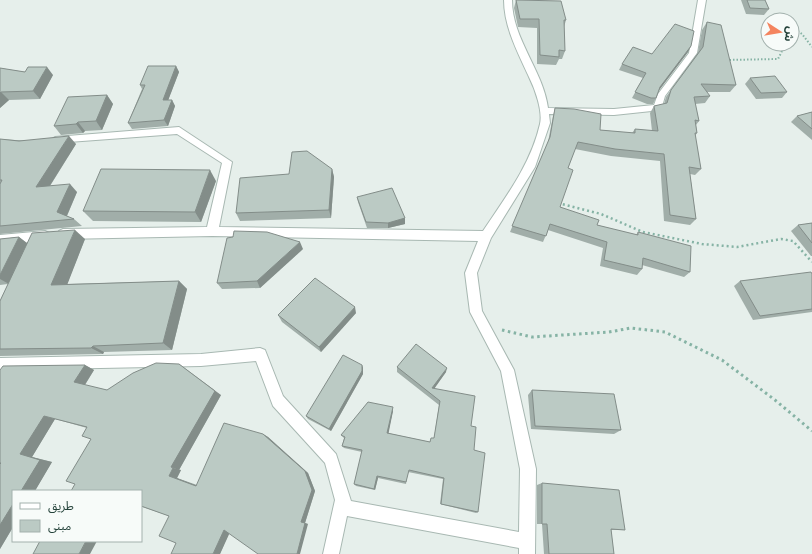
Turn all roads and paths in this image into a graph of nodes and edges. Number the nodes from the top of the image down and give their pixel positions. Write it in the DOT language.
graph roads {
  1 [pos="508,0"];
  2 [pos="702,0"];
  3 [pos="800,33"];
  4 [pos="812,47"];
  5 [pos="782,52"];
  6 [pos="721,59"];
  7 [pos="544,111"];
  8 [pos="42,141"];
  9 [pos="555,202"];
  10 [pos="212,231"];
  11 [pos="40,236"];
  12 [pos="486,236"];
  13 [pos="0,240"];
  14 [pos="33,250"];
  15 [pos="812,262"];
  16 [pos="498,328"];
  17 [pos="0,364"];
  18 [pos="812,431"];
  19 [pos="341,507"];
  20 [pos="527,547"];
  21 [pos="331,554"];
  1 -- 7 [label="street"];
  2 -- 7 [label="street"];
  3 -- 4 [label="path"];
  5 -- 6 [label="path"];
  7 -- 12 [label="street"];
  8 -- 10 [label="street"];
  9 -- 15 [label="path"];
  10 -- 11 [label="street"];
  10 -- 12 [label="street"];
  11 -- 13 [label="street"];
  11 -- 14 [label="street"];
  12 -- 20 [label="street"];
  16 -- 18 [label="path"];
  17 -- 19 [label="street"];
  19 -- 20 [label="street"];
  19 -- 21 [label="street"];
}
